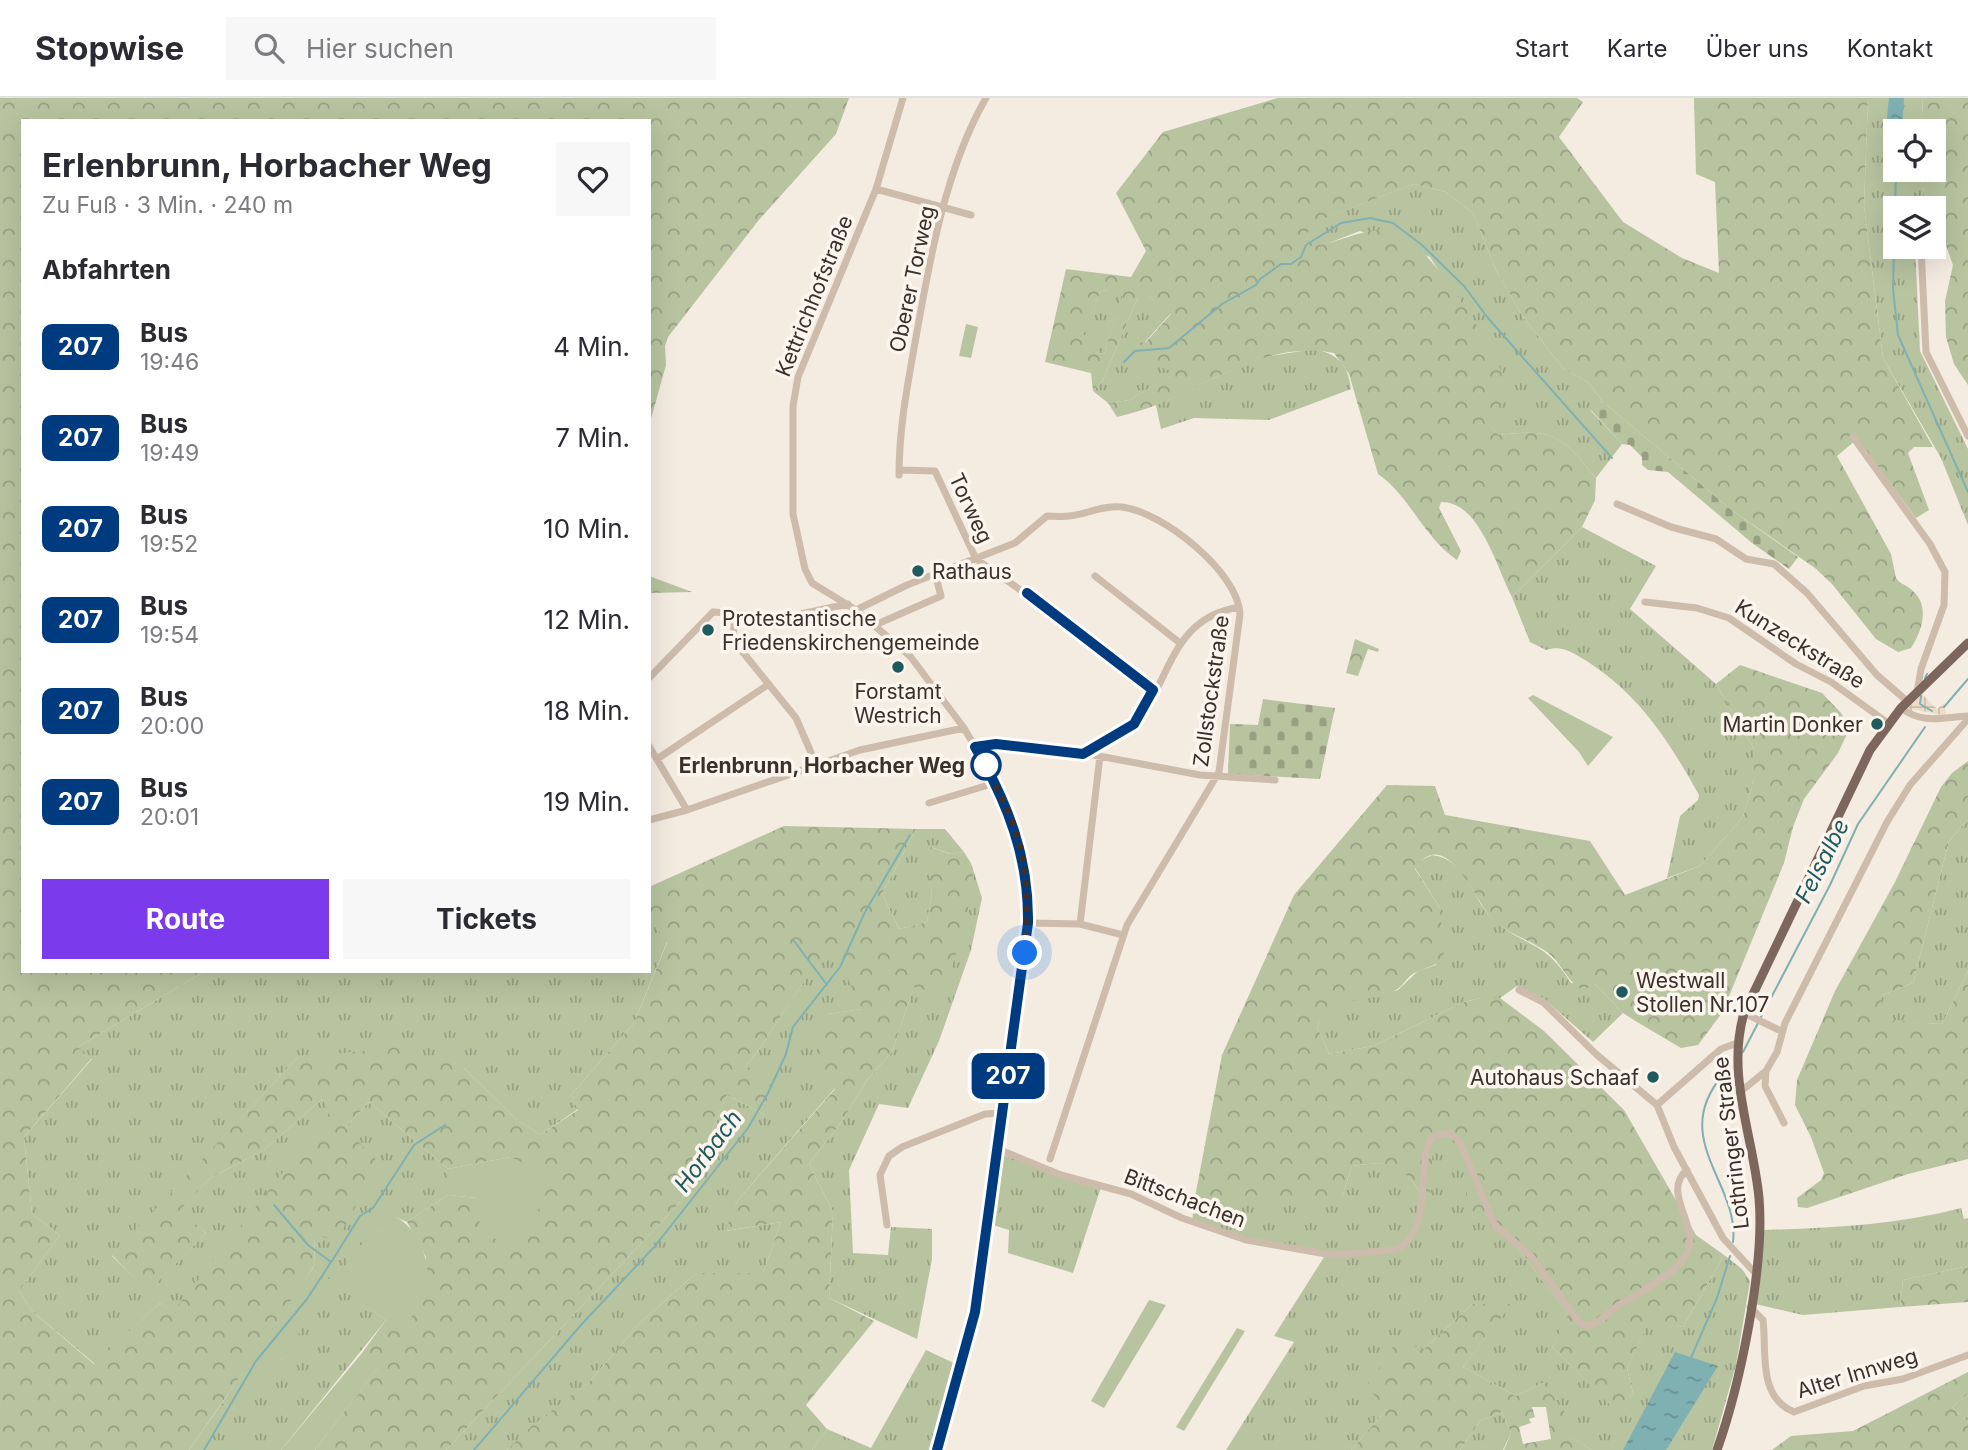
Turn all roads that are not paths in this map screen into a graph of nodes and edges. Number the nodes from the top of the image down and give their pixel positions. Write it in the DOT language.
graph roads {
  1 [pos="902,98"];
  2 [pos="986,98"];
  3 [pos="876,189"];
  4 [pos="946,207"];
  5 [pos="971,215"];
  6 [pos="1921,259"];
  7 [pos="1968,436"];
  8 [pos="1853,437"];
  9 [pos="935,471"];
  10 [pos="1617,504"];
  11 [pos="976,559"];
  12 [pos="935,574"];
  13 [pos="1095,576"];
  14 [pos="1645,602"];
  15 [pos="848,604"];
  16 [pos="1239,607"];
  17 [pos="856,610"];
  18 [pos="735,614"];
  19 [pos="875,625"];
  20 [pos="1180,643"];
  21 [pos="1968,643"];
  22 [pos="651,676"];
  23 [pos="769,684"];
  24 [pos="1153,690"];
  25 [pos="1917,692"];
  26 [pos="1904,705"];
  27 [pos="1968,718"];
  28 [pos="1888,723"];
  29 [pos="964,728"];
  30 [pos="975,747"];
  31 [pos="651,749"];
  32 [pos="1083,754"];
  33 [pos="1100,756"];
  34 [pos="657,759"];
  35 [pos="816,764"];
  36 [pos="1217,777"];
  37 [pos="1275,780"];
  38 [pos="995,783"];
  39 [pos="929,803"];
  40 [pos="687,810"];
  41 [pos="651,819"];
  42 [pos="1028,923"];
  43 [pos="1080,924"];
  44 [pos="1123,934"];
  45 [pos="1519,990"];
  46 [pos="1744,1013"];
  47 [pos="1782,1031"];
  48 [pos="1737,1043"];
  49 [pos="1766,1071"];
  50 [pos="1740,1092"];
  51 [pos="1657,1105"];
  52 [pos="1003,1113"];
  53 [pos="1784,1123"];
  54 [pos="998,1149"];
  55 [pos="1049,1159"];
  56 [pos="1687,1170"];
  57 [pos="887,1225"];
  58 [pos="1756,1274"];
  59 [pos="1751,1307"];
  60 [pos="1968,1355"];
  61 [pos="937,1450"];
  62 [pos="1717,1450"];
  1 -- 3 [label="street, Kettrichhofstraße"];
  2 -- 4 [label="street, Oberer Torweg"];
  3 -- 4 [label="street"];
  3 -- 15 [label="street, Kettrichhofstraße"];
  4 -- 5 [label="street"];
  4 -- 9 [label="street, Oberer Torweg"];
  6 -- 7 [label="street"];
  8 -- 25 [label="street"];
  9 -- 11 [label="street, Torweg"];
  10 -- 26 [label="street"];
  11 -- 12 [label="street"];
  11 -- 16 [label="street, Zollstockstraße"];
  11 -- 24 [label="street"];
  12 -- 17 [label="street"];
  12 -- 19 [label="street"];
  13 -- 20 [label="street"];
  14 -- 28 [label="street, Kunzeckstraße"];
  15 -- 17 [label="street, Kettrichhofstraße"];
  15 -- 18 [label="street"];
  16 -- 20 [label="street"];
  16 -- 36 [label="street, Zollstockstraße"];
  17 -- 19 [label="street, Kettrichhofstraße"];
  18 -- 22 [label="street"];
  18 -- 23 [label="street"];
  19 -- 29 [label="street, Kettrichhofstraße"];
  20 -- 24 [label="street"];
  21 -- 25 [label="main road, Lothringer Straße"];
  23 -- 34 [label="street"];
  23 -- 35 [label="street"];
  24 -- 32 [label="street"];
  25 -- 26 [label="main road, Lothringer Straße"];
  26 -- 27 [label="street"];
  26 -- 28 [label="main road, Lothringer Straße"];
  27 -- 47 [label="street"];
  28 -- 46 [label="main road, Lothringer Straße"];
  29 -- 30 [label="street, Kettrichhofstraße"];
  29 -- 35 [label="street"];
  30 -- 32 [label="street"];
  30 -- 38 [label="street, Kettrichhofstraße"];
  31 -- 34 [label="street"];
  32 -- 33 [label="street"];
  33 -- 36 [label="street"];
  33 -- 43 [label="street"];
  34 -- 40 [label="street"];
  35 -- 40 [label="street"];
  36 -- 37 [label="street"];
  36 -- 44 [label="street, Zollstockstraße"];
  38 -- 39 [label="street"];
  38 -- 42 [label="street, Kettrichhofstraße"];
  40 -- 41 [label="street"];
  42 -- 43 [label="street"];
  42 -- 52 [label="street, Kettrichhofstraße"];
  43 -- 44 [label="street"];
  44 -- 55 [label="street, Zollstockstraße"];
  45 -- 51 [label="street"];
  46 -- 47 [label="street"];
  46 -- 48 [label="main road, Lothringer Straße"];
  47 -- 49 [label="street"];
  48 -- 50 [label="main road, Lothringer Straße"];
  48 -- 51 [label="street"];
  49 -- 50 [label="street"];
  49 -- 53 [label="street"];
  50 -- 58 [label="main road, Lothringer Straße"];
  51 -- 56 [label="street"];
  52 -- 54 [label="street, Kettrichhofstraße"];
  52 -- 57 [label="street"];
  54 -- 56 [label="street, Bittschachen"];
  54 -- 61 [label="street, Kettrichhofstraße"];
  56 -- 58 [label="street"];
  58 -- 59 [label="main road, Lothringer Straße"];
  59 -- 60 [label="street, Alter Innweg"];
  59 -- 62 [label="main road, Lothringer Straße"];
}
